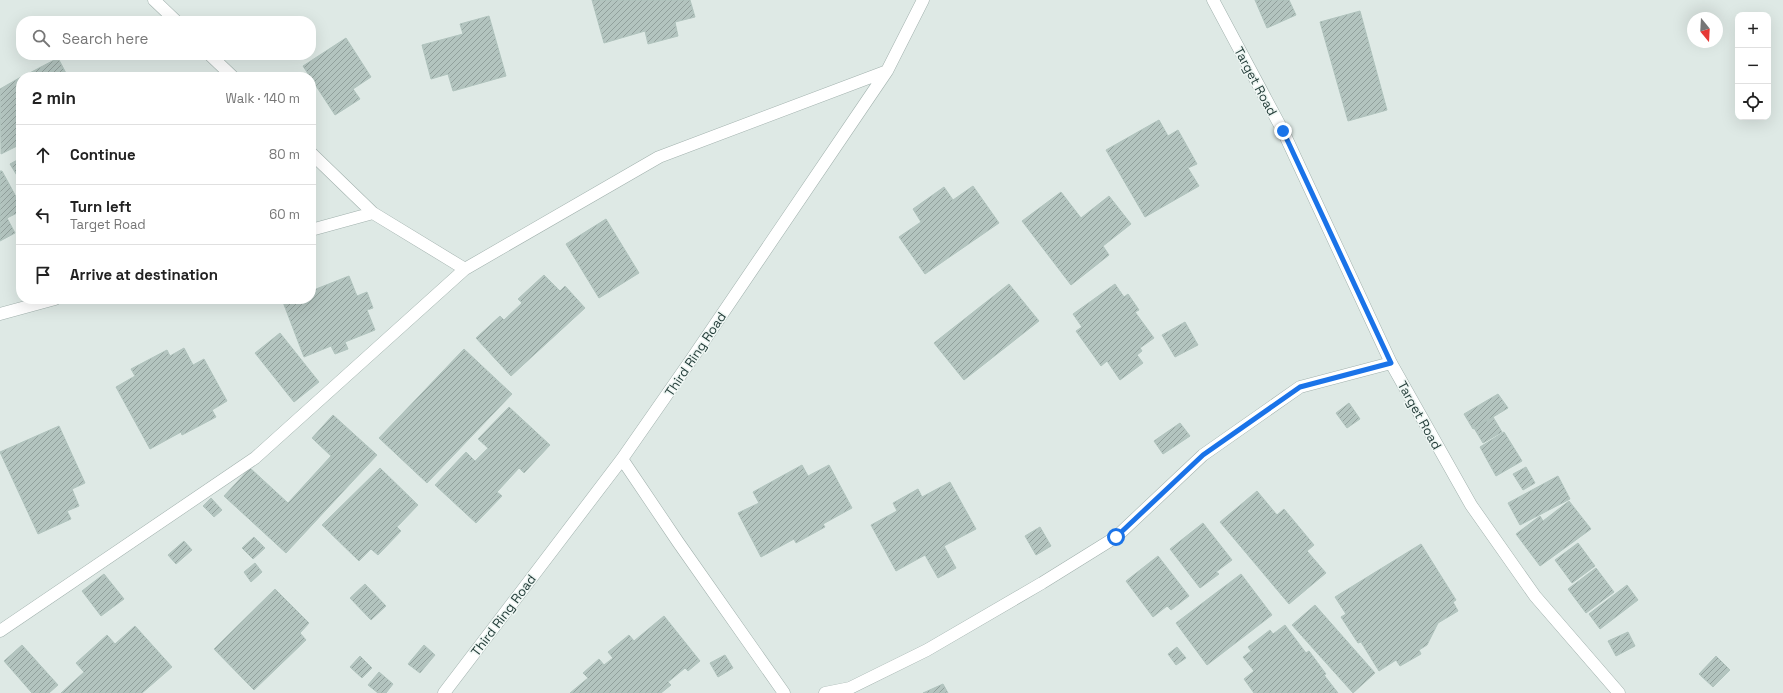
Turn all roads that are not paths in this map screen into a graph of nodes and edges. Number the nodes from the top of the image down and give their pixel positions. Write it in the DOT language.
graph roads {
  1 [pos="154,0"];
  2 [pos="923,0"];
  3 [pos="1213,0"];
  4 [pos="171,16"];
  5 [pos="215,60"];
  6 [pos="887,71"];
  7 [pos="228,72"];
  8 [pos="316,158"];
  9 [pos="373,213"];
  10 [pos="316,229"];
  11 [pos="465,269"];
  12 [pos="37,304"];
  13 [pos="0,314"];
  14 [pos="1391,363"];
  15 [pos="622,459"];
  16 [pos="0,631"];
  17 [pos="444,693"];
  18 [pos="784,693"];
  19 [pos="825,693"];
  20 [pos="1620,693"];
  1 -- 4 [label="street"];
  2 -- 6 [label="street, Third Ring Road"];
  3 -- 14 [label="street, Target Road"];
  5 -- 7 [label="street"];
  6 -- 11 [label="street"];
  6 -- 15 [label="street, Third Ring Road"];
  8 -- 9 [label="street"];
  9 -- 10 [label="street"];
  9 -- 11 [label="street"];
  11 -- 16 [label="street"];
  12 -- 13 [label="street"];
  14 -- 19 [label="street"];
  14 -- 20 [label="street, Target Road"];
  15 -- 17 [label="street, Third Ring Road"];
  15 -- 18 [label="street"];
}
